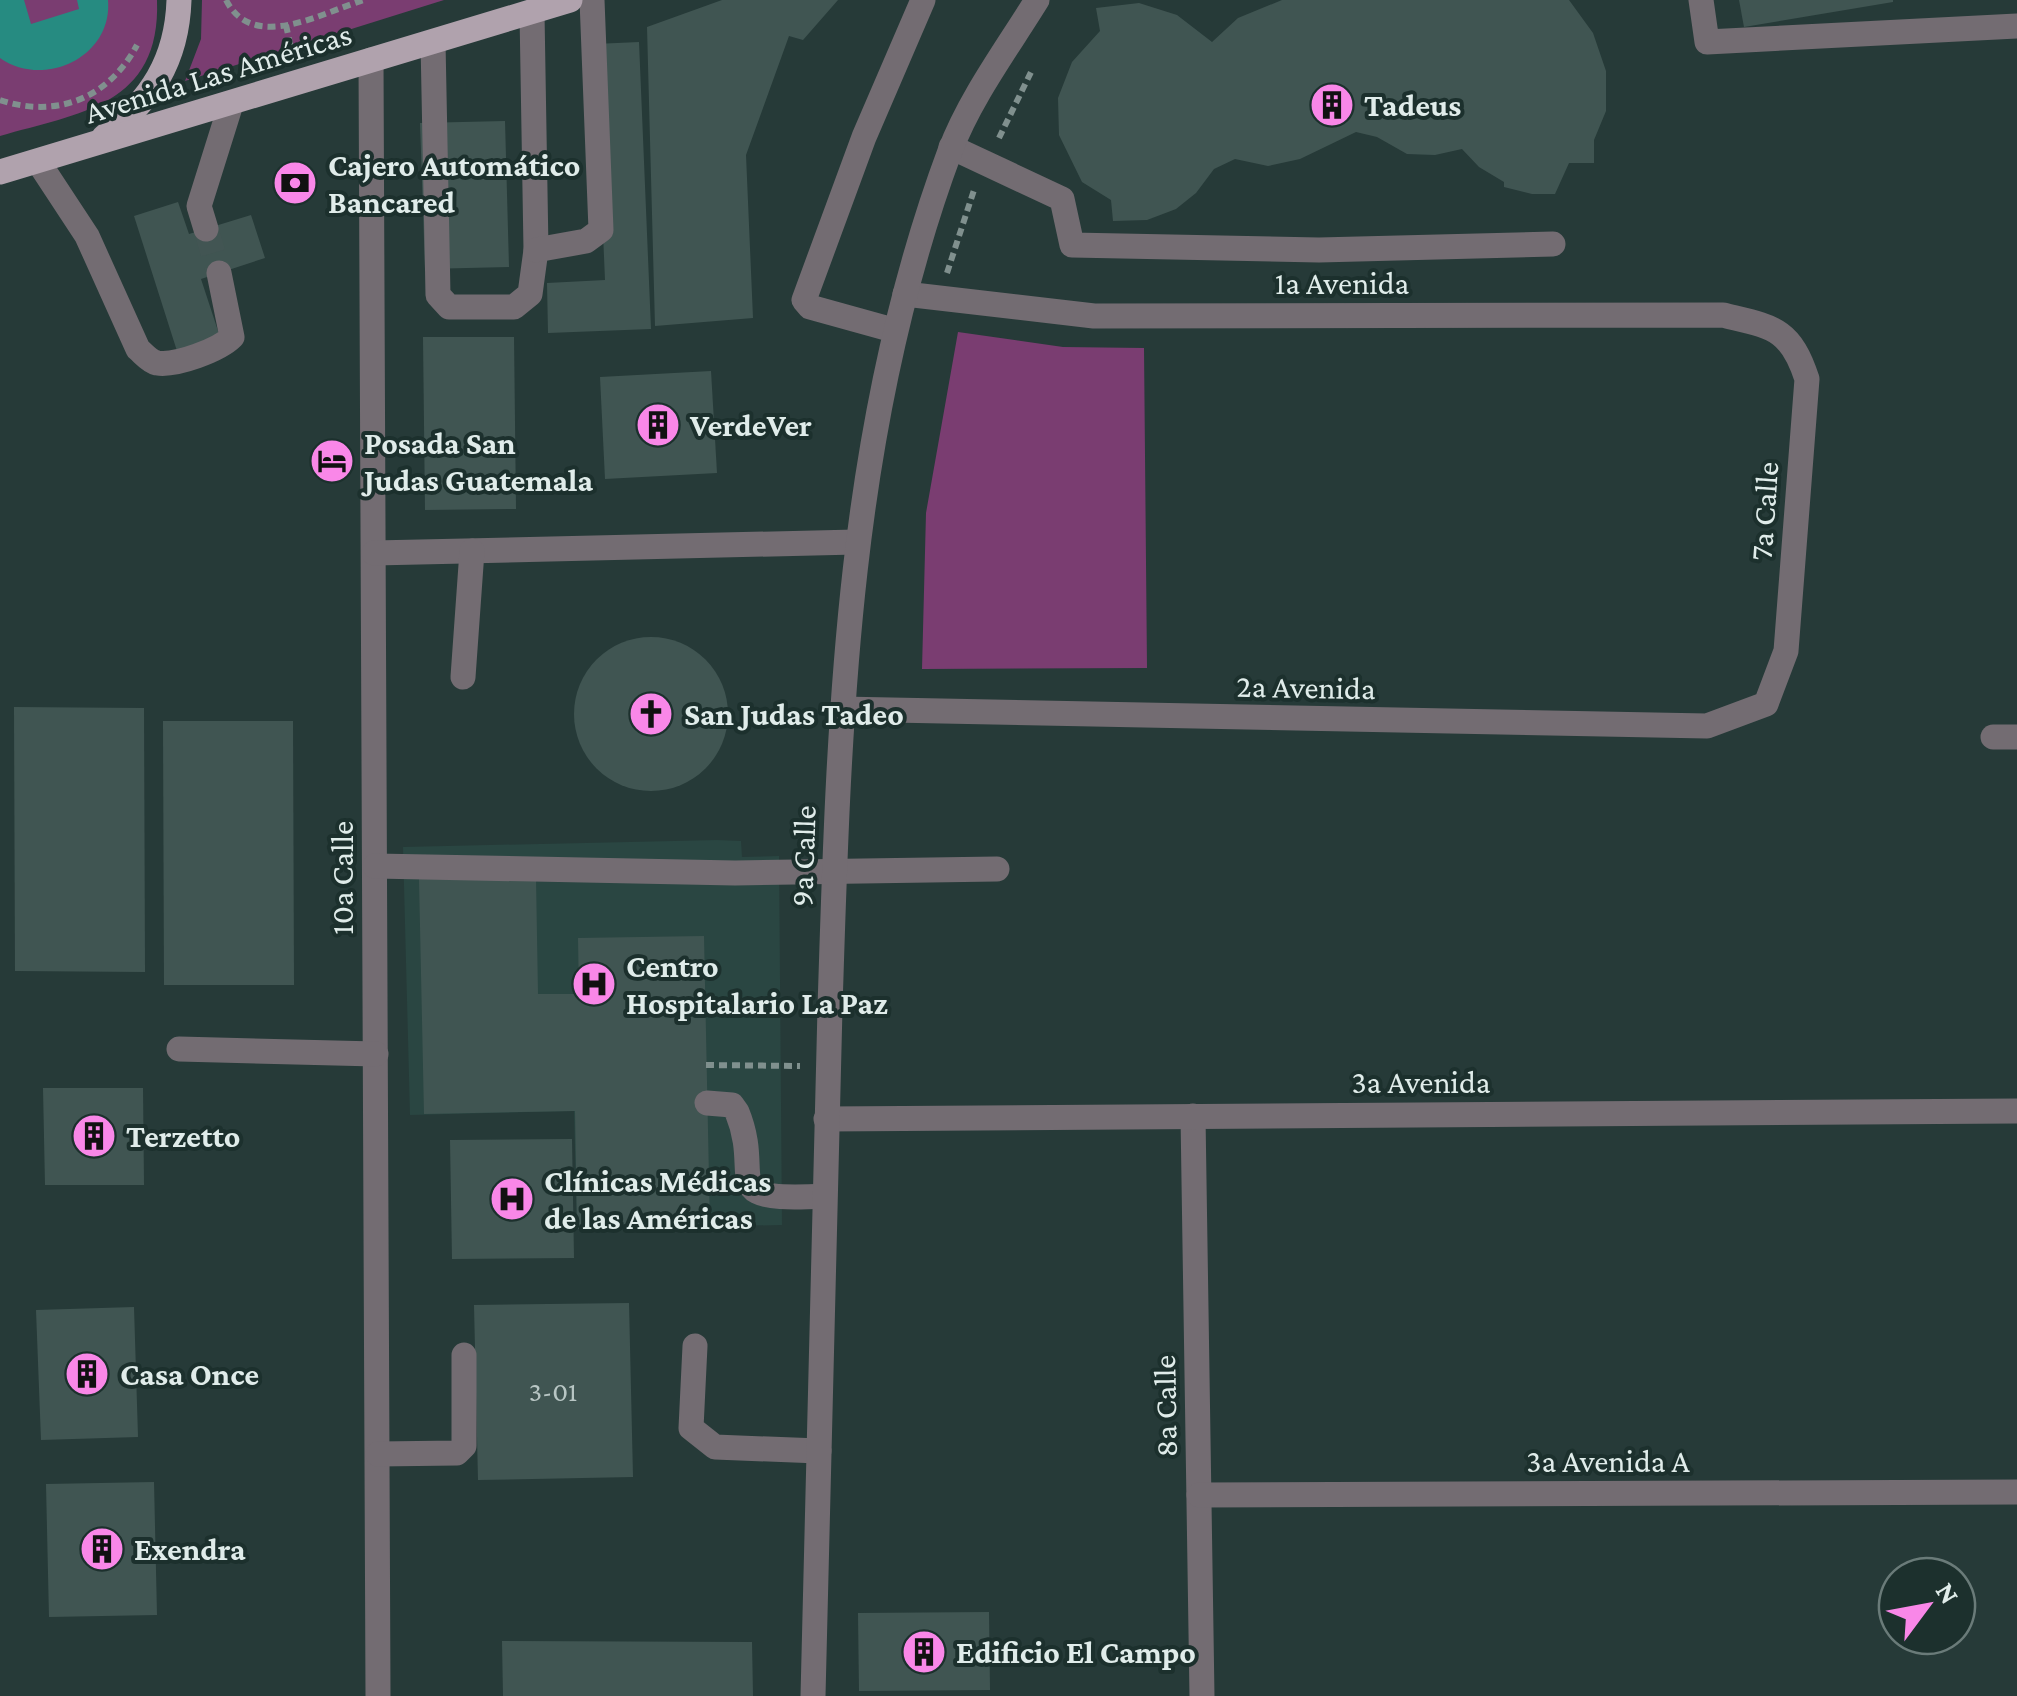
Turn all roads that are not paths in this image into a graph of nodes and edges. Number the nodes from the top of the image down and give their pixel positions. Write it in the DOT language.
graph roads {
  1 [pos="179,0"];
  2 [pos="570,0"];
  3 [pos="592,0"];
  4 [pos="924,0"];
  5 [pos="1017,0"];
  6 [pos="1037,0"];
  7 [pos="1701,0"];
  8 [pos="532,13"];
  9 [pos="2017,26"];
  10 [pos="433,42"];
  11 [pos="1008,46"];
  12 [pos="371,60"];
  13 [pos="230,104"];
  14 [pos="92,146"];
  15 [pos="952,146"];
  16 [pos="39,163"];
  17 [pos="0,172"];
  18 [pos="206,229"];
  19 [pos="1553,244"];
  20 [pos="536,250"];
  21 [pos="219,273"];
  22 [pos="906,294"];
  23 [pos="1778,329"];
  24 [pos="893,330"];
  25 [pos="856,542"];
  26 [pos="472,551"];
  27 [pos="374,553"];
  28 [pos="462,677"];
  29 [pos="1766,704"];
  30 [pos="840,709"];
  31 [pos="375,866"];
  32 [pos="997,869"];
  33 [pos="834,873"];
  34 [pos="179,1049"];
  35 [pos="376,1054"];
  36 [pos="707,1104"];
  37 [pos="2017,1111"];
  38 [pos="1193,1116"];
  39 [pos="826,1120"];
  40 [pos="824,1196"];
  41 [pos="694,1346"];
  42 [pos="464,1355"];
  43 [pos="819,1451"];
  44 [pos="378,1454"];
  45 [pos="2017,1492"];
  46 [pos="1199,1495"];
  47 [pos="378,1696"];
  48 [pos="813,1696"];
  49 [pos="1202,1696"];
  1 -- 14 [label="main road"];
  2 -- 8 [label="main road, Avenida Las Américas"];
  3 -- 20 [label="street"];
  4 -- 24 [label="street"];
  5 -- 11 [label="street, 9a Calle"];
  6 -- 11 [label="street, 9a Calle"];
  7 -- 9 [label="street"];
  8 -- 10 [label="main road, Avenida Las Américas"];
  8 -- 20 [label="street"];
  10 -- 12 [label="main road, Avenida Las Américas"];
  10 -- 20 [label="street"];
  11 -- 15 [label="street, 9a Calle"];
  12 -- 13 [label="main road, Avenida Las Américas"];
  12 -- 27 [label="street, 10a Calle"];
  13 -- 14 [label="main road, Avenida Las Américas"];
  13 -- 18 [label="street"];
  14 -- 16 [label="main road, Avenida Las Américas"];
  15 -- 19 [label="street"];
  15 -- 22 [label="street, 9a Calle"];
  16 -- 17 [label="main road, Avenida Las Américas"];
  16 -- 21 [label="street"];
  22 -- 23 [label="street, 1a Avenida"];
  22 -- 24 [label="street, 9a Calle"];
  23 -- 29 [label="street, 7a Calle"];
  24 -- 25 [label="street, 9a Calle"];
  25 -- 26 [label="street"];
  25 -- 30 [label="street, 9a Calle"];
  26 -- 27 [label="street"];
  26 -- 28 [label="street"];
  27 -- 31 [label="street, 10a Calle"];
  29 -- 30 [label="street, 2a Avenida"];
  30 -- 33 [label="street, 9a Calle"];
  31 -- 33 [label="street"];
  31 -- 35 [label="street, 10a Calle"];
  32 -- 33 [label="street"];
  33 -- 39 [label="street, 9a Calle"];
  34 -- 35 [label="street"];
  35 -- 44 [label="street, 10a Calle"];
  36 -- 40 [label="street"];
  37 -- 38 [label="street, 3a Avenida"];
  38 -- 39 [label="street, 3a Avenida"];
  38 -- 46 [label="street, 8a Calle"];
  39 -- 40 [label="street, 9a Calle"];
  40 -- 43 [label="street, 9a Calle"];
  41 -- 43 [label="street"];
  42 -- 44 [label="street"];
  43 -- 48 [label="street, 9a Calle"];
  44 -- 47 [label="street, 10a Calle"];
  45 -- 46 [label="street, 3a Avenida A"];
  46 -- 49 [label="street, 8a Calle"];
}
